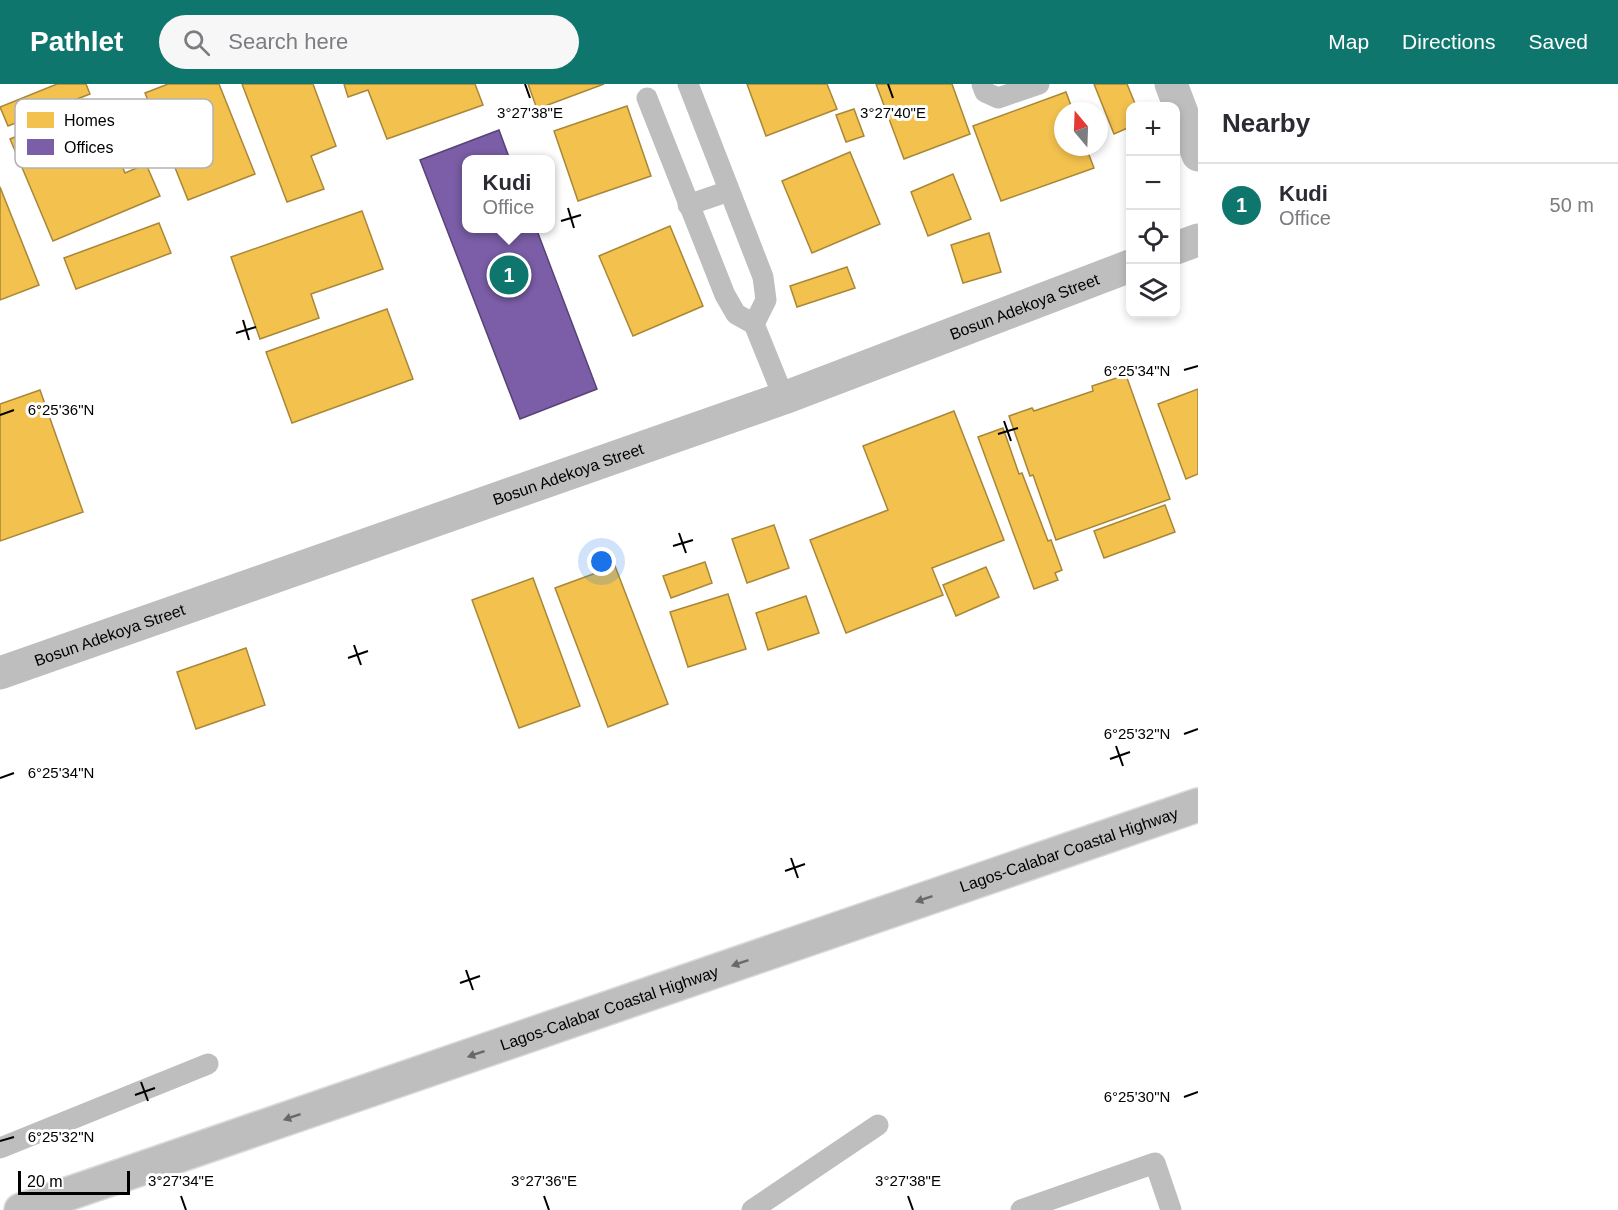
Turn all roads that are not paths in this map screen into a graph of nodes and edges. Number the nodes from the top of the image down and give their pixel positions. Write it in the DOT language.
graph roads {
  1 [pos="688,84"];
  2 [pos="982,84"];
  3 [pos="1039,84"];
  4 [pos="1171,84"];
  5 [pos="646,98"];
  6 [pos="1198,155"];
  7 [pos="729,191"];
  8 [pos="688,205"];
  9 [pos="1198,240"];
  10 [pos="1180,247"];
  11 [pos="1126,268"];
  12 [pos="754,324"];
  13 [pos="784,398"];
  14 [pos="0,674"];
  15 [pos="1198,805"];
  16 [pos="208,1064"];
  17 [pos="878,1125"];
  18 [pos="0,1148"];
  19 [pos="21,1210"];
  20 [pos="752,1210"];
  21 [pos="1021,1210"];
  22 [pos="1171,1210"];
  1 -- 7 [label="lane"];
  2 -- 3 [label="lane"];
  4 -- 6 [label="main road"];
  5 -- 8 [label="lane"];
  7 -- 8 [label="lane"];
  7 -- 12 [label="lane"];
  8 -- 12 [label="lane"];
  9 -- 10 [label="main road"];
  11 -- 13 [label="main road, Bosun Adekoya Street"];
  12 -- 13 [label="lane"];
  13 -- 14 [label="main road, Bosun Adekoya Street"];
  15 -- 19 [label="main road, Lagos-Calabar Coastal Highway, one-way"];
  16 -- 18 [label="lane"];
  17 -- 20 [label="lane"];
  21 -- 22 [label="lane"];
}
